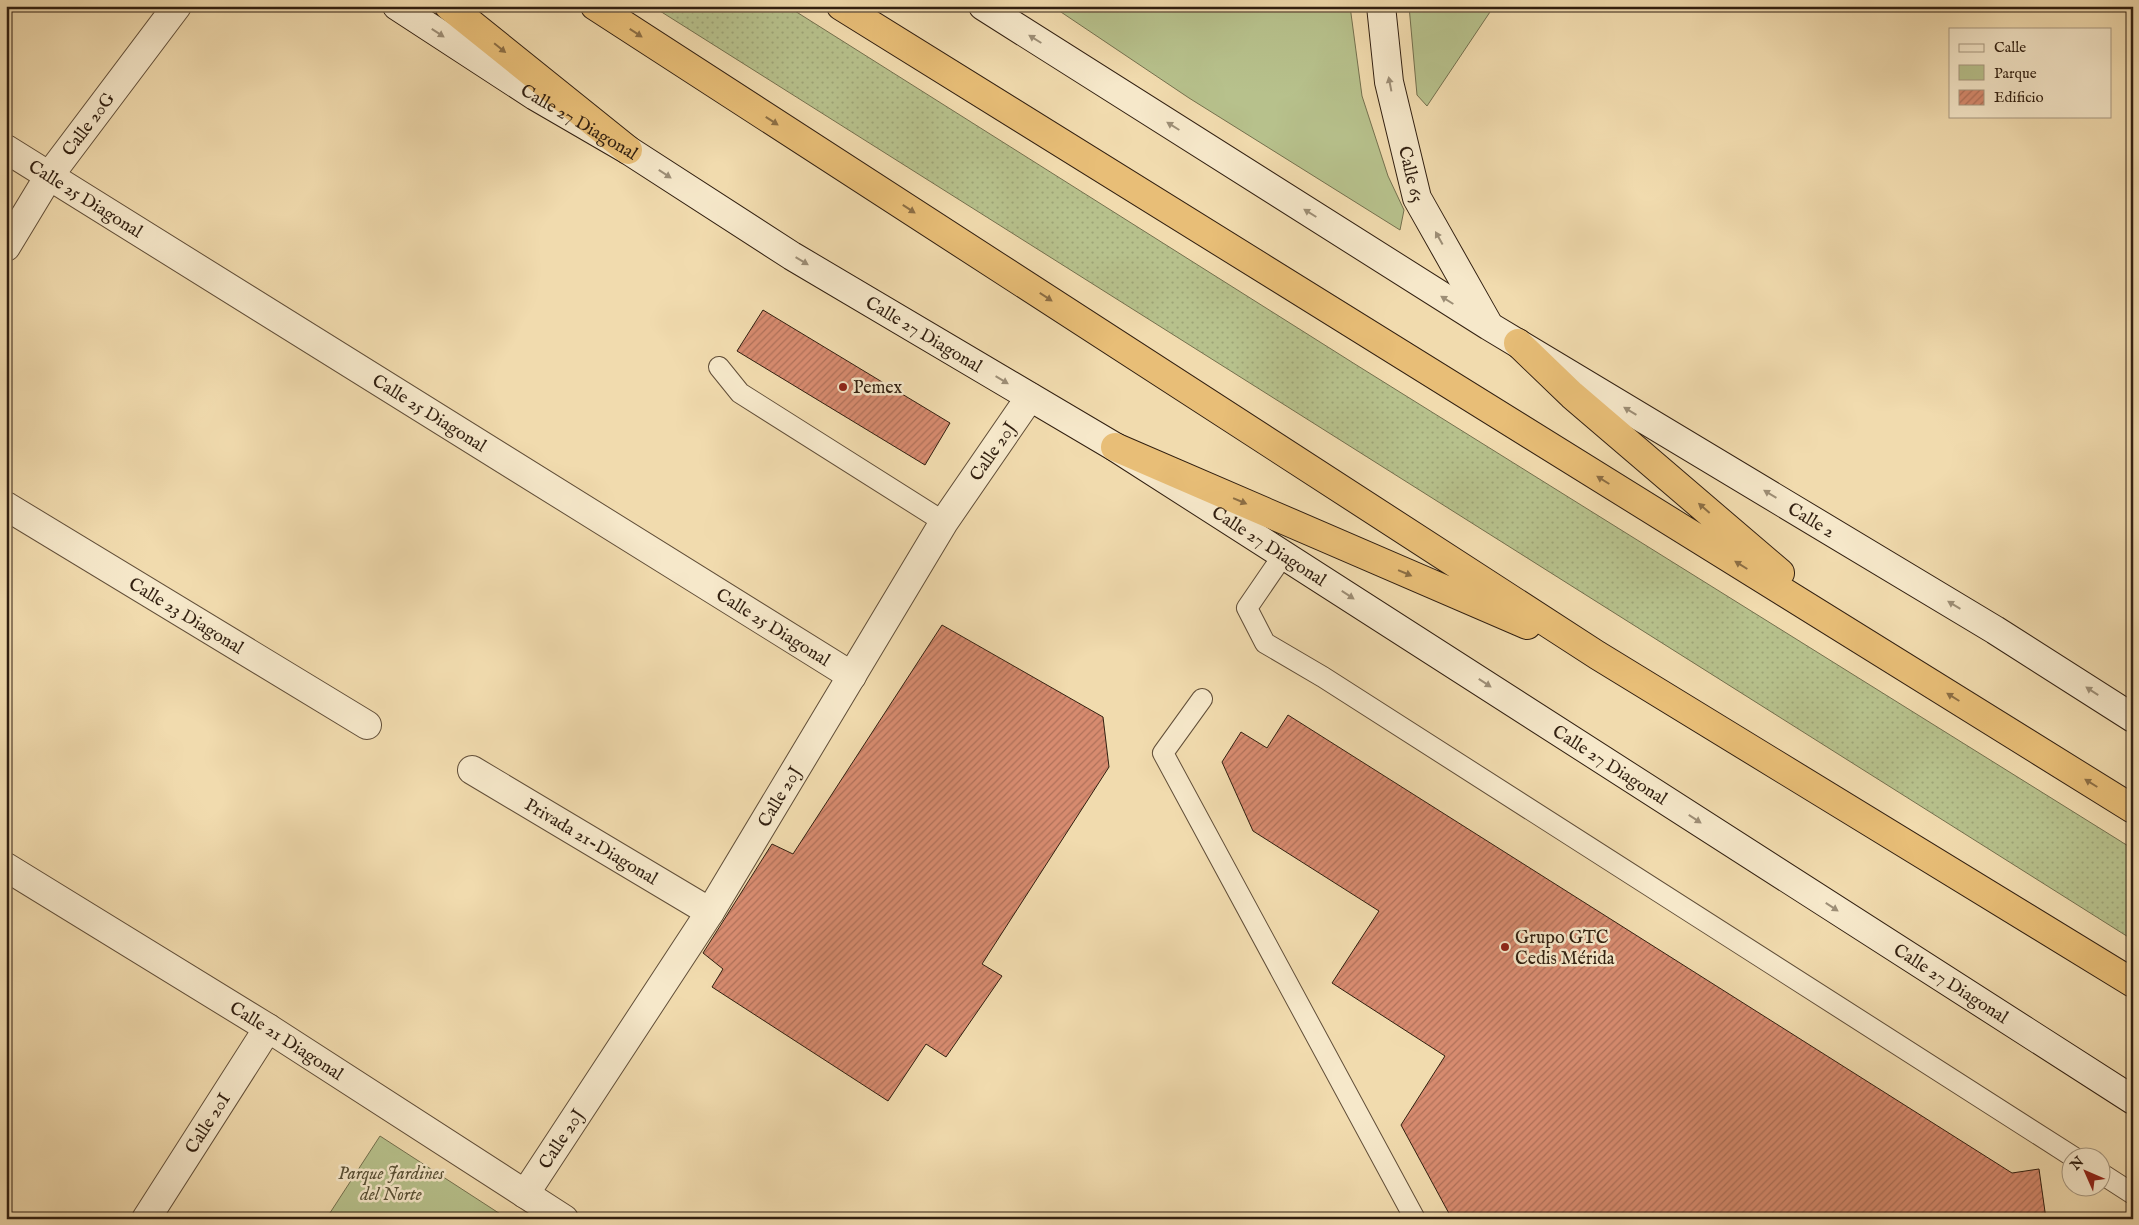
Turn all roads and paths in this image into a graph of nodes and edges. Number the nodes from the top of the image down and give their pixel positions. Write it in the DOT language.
graph roads {
  1 [pos="177,6"];
  2 [pos="397,6"];
  3 [pos="448,6"];
  4 [pos="595,6"];
  5 [pos="841,6"];
  6 [pos="983,6"];
  7 [pos="1381,6"];
  8 [pos="6,149"];
  9 [pos="628,150"];
  10 [pos="49,176"];
  11 [pos="6,247"];
  12 [pos="1489,326"];
  13 [pos="1518,343"];
  14 [pos="719,367"];
  15 [pos="1030,397"];
  16 [pos="1115,447"];
  17 [pos="6,506"];
  18 [pos="944,522"];
  19 [pos="1284,554"];
  20 [pos="1847,631"];
  21 [pos="1597,655"];
  22 [pos="852,676"];
  23 [pos="1202,699"];
  24 [pos="2133,718"];
  25 [pos="366,725"];
  26 [pos="472,770"];
  27 [pos="2133,809"];
  28 [pos="6,867"];
  29 [pos="710,912"];
  30 [pos="2133,983"];
  31 [pos="268,1028"];
  32 [pos="2133,1100"];
  33 [pos="2062,1150"];
  34 [pos="2112,1180"];
  35 [pos="525,1194"];
  36 [pos="2133,1194"];
  37 [pos="146,1219"];
  38 [pos="564,1219"];
  39 [pos="1415,1219"];
  1 -- 10 [label="street, Calle 20G"];
  2 -- 9 [label="street, Calle 27 Diagonal, one-way"];
  3 -- 9 [label="highway, one-way"];
  4 -- 21 [label="highway, one-way"];
  20 -- 5 [label="highway, one-way"];
  12 -- 6 [label="street, Calle 2, one-way"];
  12 -- 7 [label="street, Calle 65, one-way"];
  8 -- 10 [label="street, Calle 25 Diagonal"];
  9 -- 15 [label="street, Calle 27 Diagonal, one-way"];
  10 -- 11 [label="street, Calle 20G"];
  10 -- 22 [label="street, Calle 25 Diagonal"];
  12 -- 13 [label="street, Calle 2"];
  20 -- 13 [label="highway, one-way"];
  24 -- 13 [label="street, Calle 2, one-way"];
  14 -- 18 [label="lane"];
  15 -- 16 [label="street, Calle 27 Diagonal"];
  15 -- 18 [label="street, Calle 20J"];
  16 -- 19 [label="street, Calle 27 Diagonal"];
  16 -- 21 [label="highway, one-way"];
  17 -- 25 [label="street, Calle 23 Diagonal"];
  18 -- 22 [label="street, Calle 20J"];
  19 -- 32 [label="street, Calle 27 Diagonal, one-way"];
  19 -- 33 [label="lane"];
  27 -- 20 [label="highway, one-way"];
  21 -- 30 [label="highway"];
  22 -- 29 [label="street, Calle 20J"];
  23 -- 39 [label="lane"];
  26 -- 29 [label="street, Privada 21-Diagonal"];
  28 -- 31 [label="street, Calle 21 Diagonal"];
  29 -- 35 [label="street, Calle 20J"];
  31 -- 35 [label="street, Calle 21 Diagonal"];
  31 -- 37 [label="street, Calle 20I"];
  34 -- 36 [label="lane"];
  35 -- 38 [label="street, Calle 21 Diagonal"];
}
